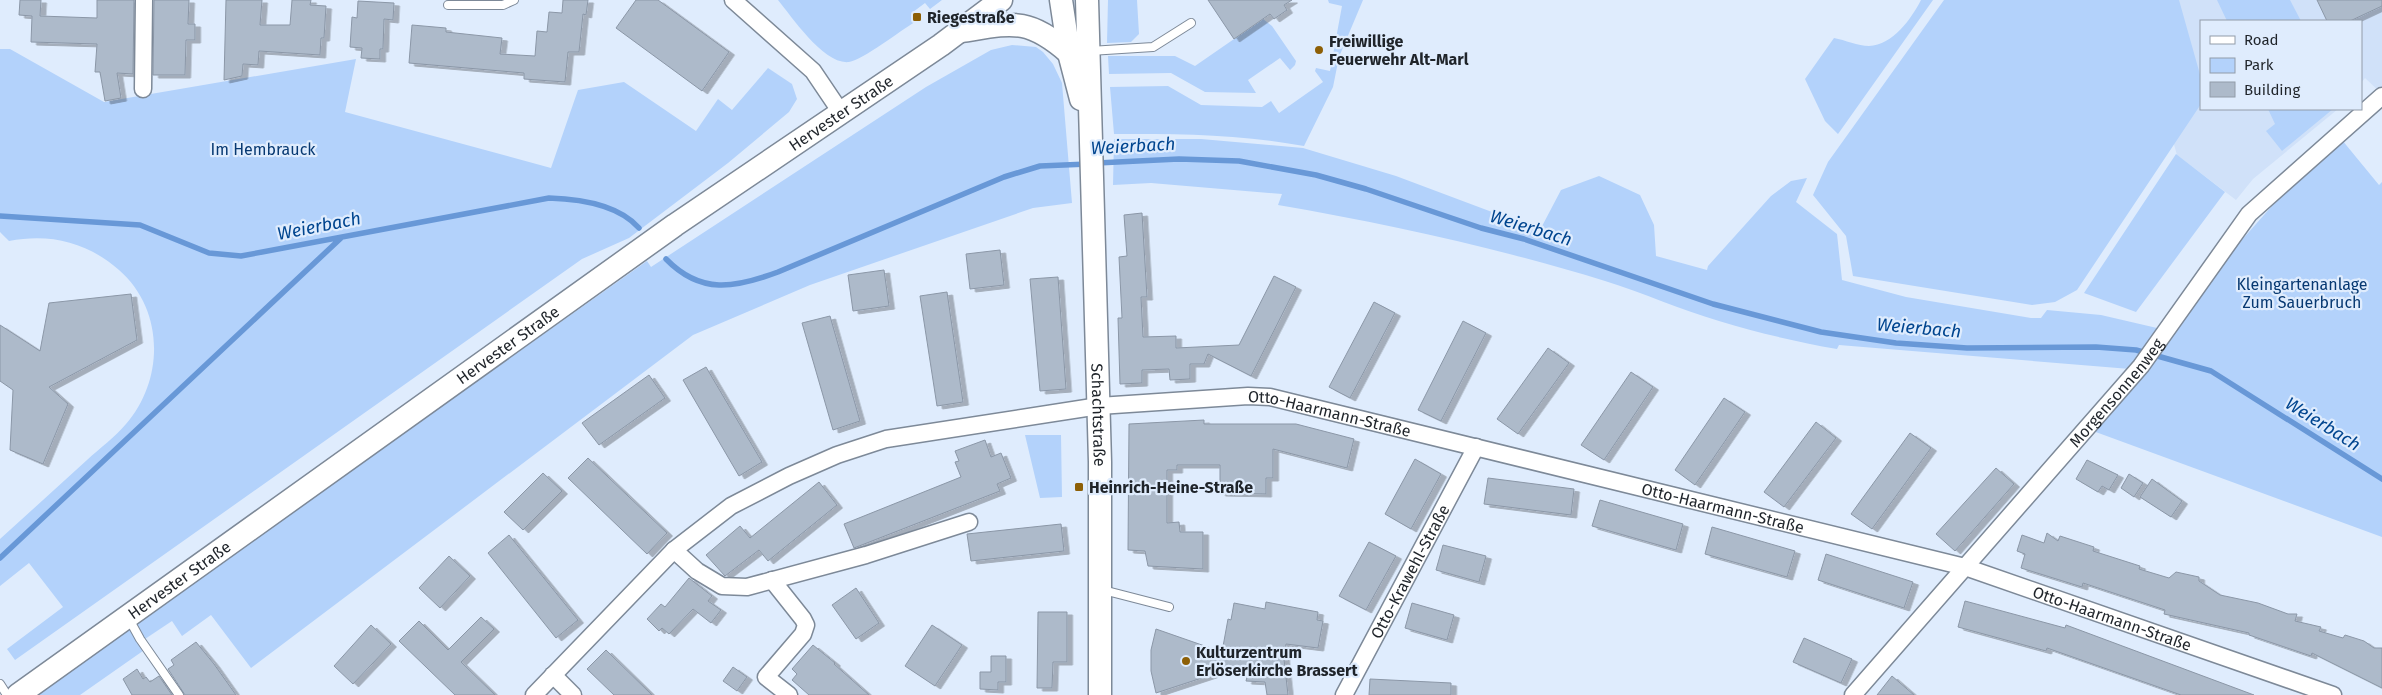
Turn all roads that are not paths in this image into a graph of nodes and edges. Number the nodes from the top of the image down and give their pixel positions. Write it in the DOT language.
graph roads {
  1 [pos="144,0"];
  2 [pos="514,0"];
  3 [pos="733,0"];
  4 [pos="1001,0"];
  5 [pos="1061,0"];
  6 [pos="1088,0"];
  7 [pos="448,5"];
  8 [pos="1191,23"];
  9 [pos="958,32"];
  10 [pos="1079,52"];
  11 [pos="143,88"];
  12 [pos="2382,96"];
  13 [pos="840,111"];
  14 [pos="1099,406"];
  15 [pos="1476,448"];
  16 [pos="969,522"];
  17 [pos="674,550"];
  18 [pos="1965,567"];
  19 [pos="772,580"];
  20 [pos="1101,589"];
  21 [pos="1169,607"];
  22 [pos="128,617"];
  23 [pos="553,675"];
  24 [pos="0,684"];
  25 [pos="7,695"];
  26 [pos="18,695"];
  27 [pos="179,695"];
  28 [pos="534,695"];
  29 [pos="573,695"];
  30 [pos="789,695"];
  31 [pos="1100,695"];
  32 [pos="1344,695"];
  33 [pos="1854,695"];
  34 [pos="2333,695"];
  1 -- 11 [label="street"];
  2 -- 7 [label="lane"];
  3 -- 13 [label="street"];
  4 -- 9 [label="main road, Hervester Straße"];
  5 -- 10 [label="main road, Schachtstraße"];
  6 -- 10 [label="main road, Schachtstraße"];
  8 -- 10 [label="lane"];
  9 -- 10 [label="main road"];
  9 -- 13 [label="main road, Hervester Straße"];
  10 -- 14 [label="main road, Schachtstraße"];
  12 -- 18 [label="street, Morgensonnenweg"];
  13 -- 22 [label="main road, Hervester Straße"];
  14 -- 15 [label="street, Otto-Haarmann-Straße"];
  14 -- 17 [label="street"];
  14 -- 20 [label="main road, Schachtstraße"];
  15 -- 18 [label="street, Otto-Haarmann-Straße"];
  15 -- 32 [label="street, Otto-Krawehl-Straße"];
  16 -- 19 [label="street"];
  17 -- 19 [label="street"];
  17 -- 23 [label="street"];
  18 -- 33 [label="street, Morgensonnenweg"];
  18 -- 34 [label="street, Otto-Haarmann-Straße"];
  19 -- 30 [label="street"];
  20 -- 21 [label="lane"];
  20 -- 31 [label="main road, Schachtstraße"];
  22 -- 26 [label="main road, Hervester Straße"];
  22 -- 27 [label="lane"];
  23 -- 28 [label="street"];
  23 -- 29 [label="street"];
  24 -- 25 [label="lane"];
}
